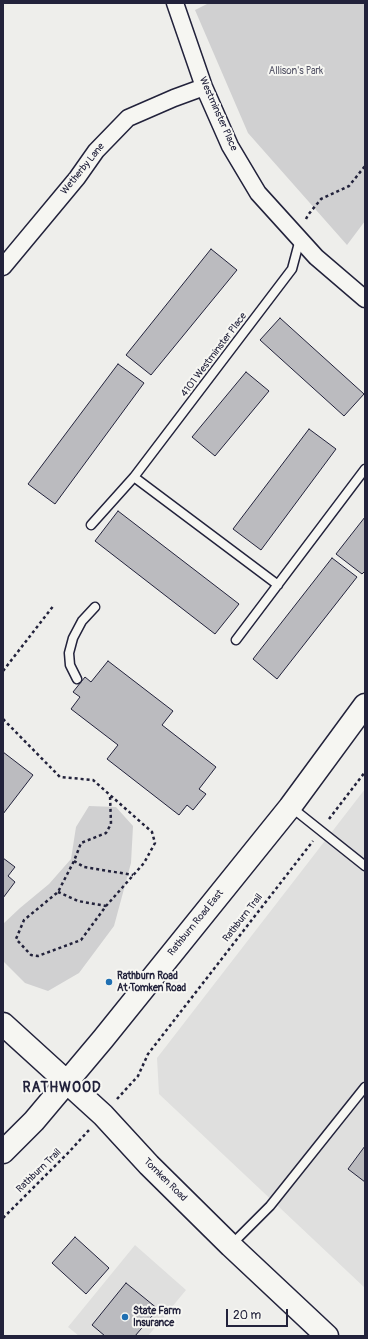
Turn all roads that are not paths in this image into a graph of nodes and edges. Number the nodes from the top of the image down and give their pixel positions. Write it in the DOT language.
graph roads {
  1 [pos="174,3"];
  2 [pos="204,87"];
  3 [pos="300,239"];
  4 [pos="3,267"];
  5 [pos="363,294"];
  6 [pos="365,469"];
  7 [pos="134,477"];
  8 [pos="92,525"];
  9 [pos="278,585"];
  10 [pos="95,607"];
  11 [pos="236,640"];
  12 [pos="77,679"];
  13 [pos="365,705"];
  14 [pos="290,807"];
  15 [pos="365,866"];
  16 [pos="3,1024"];
  17 [pos="67,1082"];
  18 [pos="365,1087"];
  19 [pos="3,1152"];
  20 [pos="231,1246"];
  21 [pos="327,1336"];
  1 -- 2 [label="street, Westminster Place"];
  2 -- 3 [label="street, Westminster Place"];
  2 -- 4 [label="street, Wetherby Lane"];
  3 -- 5 [label="street, Westminster Place"];
  3 -- 7 [label="lane, 4101 Westminster Place"];
  6 -- 9 [label="lane"];
  7 -- 8 [label="lane, 4101 Westminster Place"];
  7 -- 9 [label="lane"];
  9 -- 11 [label="lane"];
  10 -- 12 [label="lane"];
  13 -- 14 [label="street, Rathburn Road East"];
  14 -- 15 [label="lane"];
  14 -- 17 [label="street, Rathburn Road East"];
  16 -- 17 [label="street, Tomken Road"];
  17 -- 19 [label="street, Rathburn Road East"];
  17 -- 20 [label="street, Tomken Road"];
  18 -- 20 [label="lane"];
  20 -- 21 [label="street, Tomken Road"];
}
